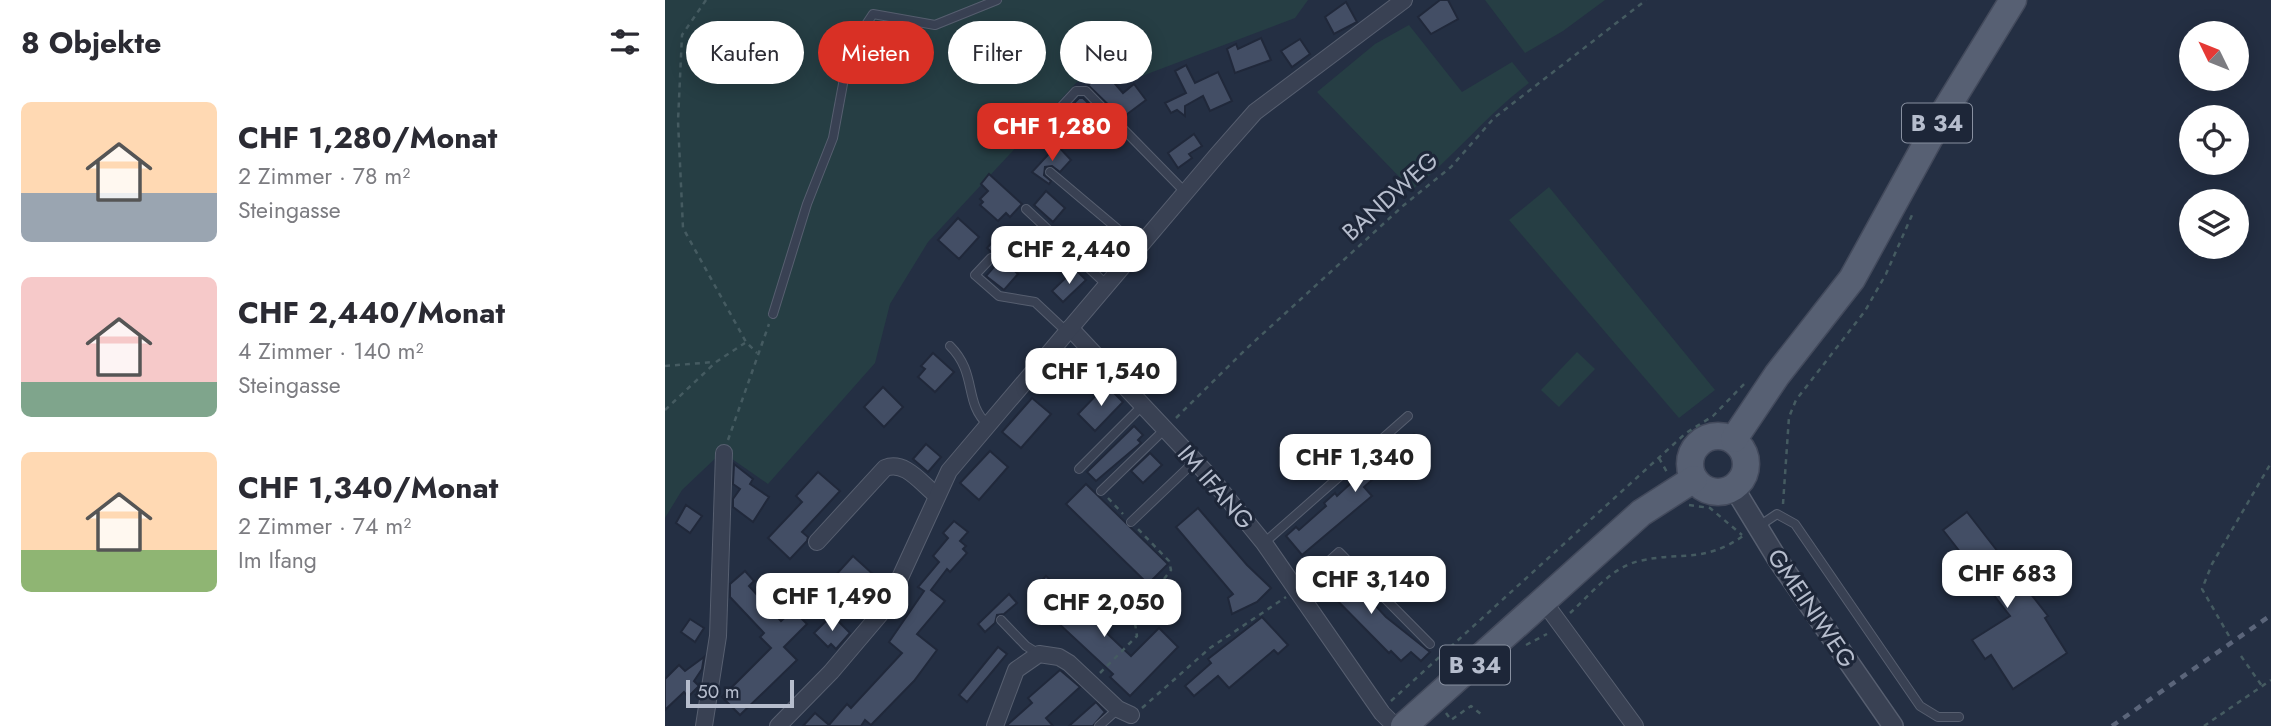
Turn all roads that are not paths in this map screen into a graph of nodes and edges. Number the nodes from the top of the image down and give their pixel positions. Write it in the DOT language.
graph roads {
  1 [pos="997,0"];
  2 [pos="1404,0"];
  3 [pos="2013,0"];
  4 [pos="1050,119"];
  5 [pos="1050,172"];
  6 [pos="1185,192"];
  7 [pos="1026,209"];
  8 [pos="1139,247"];
  9 [pos="991,258"];
  10 [pos="1107,285"];
  11 [pos="773,313"];
  12 [pos="1069,330"];
  13 [pos="950,346"];
  14 [pos="1143,405"];
  15 [pos="1408,416"];
  16 [pos="988,425"];
  17 [pos="1165,429"];
  18 [pos="1734,439"];
  19 [pos="724,453"];
  20 [pos="1195,461"];
  21 [pos="1079,469"];
  22 [pos="1685,484"];
  23 [pos="1734,488"];
  24 [pos="1101,491"];
  25 [pos="936,495"];
  26 [pos="1131,522"];
  27 [pos="1751,531"];
  28 [pos="817,542"];
  29 [pos="1264,543"];
  30 [pos="1297,590"];
  31 [pos="1552,612"];
  32 [pos="1001,620"];
  33 [pos="1430,644"];
  34 [pos="1039,654"];
  35 [pos="1125,712"];
  36 [pos="1959,717"];
  37 [pos="1393,720"];
  38 [pos="704,726"];
  39 [pos="778,726"];
  40 [pos="995,726"];
  41 [pos="1099,726"];
  42 [pos="1395,726"];
  43 [pos="1635,726"];
  44 [pos="1893,726"];
  1 -- 11 [label="lane"];
  2 -- 6 [label="street"];
  3 -- 18 [label="main road, B 34"];
  4 -- 6 [label="lane"];
  5 -- 8 [label="lane"];
  6 -- 8 [label="street"];
  7 -- 10 [label="lane"];
  8 -- 10 [label="street"];
  9 -- 12 [label="lane"];
  10 -- 12 [label="street"];
  12 -- 14 [label="street, IM IFANG"];
  12 -- 16 [label="street"];
  13 -- 16 [label="lane"];
  14 -- 17 [label="street, IM IFANG"];
  14 -- 21 [label="lane"];
  15 -- 29 [label="lane"];
  16 -- 25 [label="street"];
  17 -- 20 [label="street, IM IFANG"];
  17 -- 24 [label="lane"];
  18 -- 22 [label="main road"];
  18 -- 23 [label="main road"];
  19 -- 38 [label="street"];
  20 -- 26 [label="lane"];
  20 -- 29 [label="street, IM IFANG"];
  22 -- 23 [label="main road"];
  22 -- 31 [label="main road, B 34"];
  23 -- 27 [label="street, GMEINIWEG"];
  25 -- 28 [label="street"];
  25 -- 39 [label="street"];
  27 -- 36 [label="lane"];
  27 -- 44 [label="street, GMEINIWEG"];
  29 -- 30 [label="street, IM IFANG"];
  30 -- 33 [label="lane"];
  30 -- 37 [label="street, IM IFANG"];
  31 -- 37 [label="main road, B 34"];
  31 -- 43 [label="street"];
  32 -- 34 [label="lane"];
  34 -- 35 [label="street"];
  34 -- 40 [label="street"];
  35 -- 41 [label="lane"];
  37 -- 42 [label="street, IM IFANG"];
}
